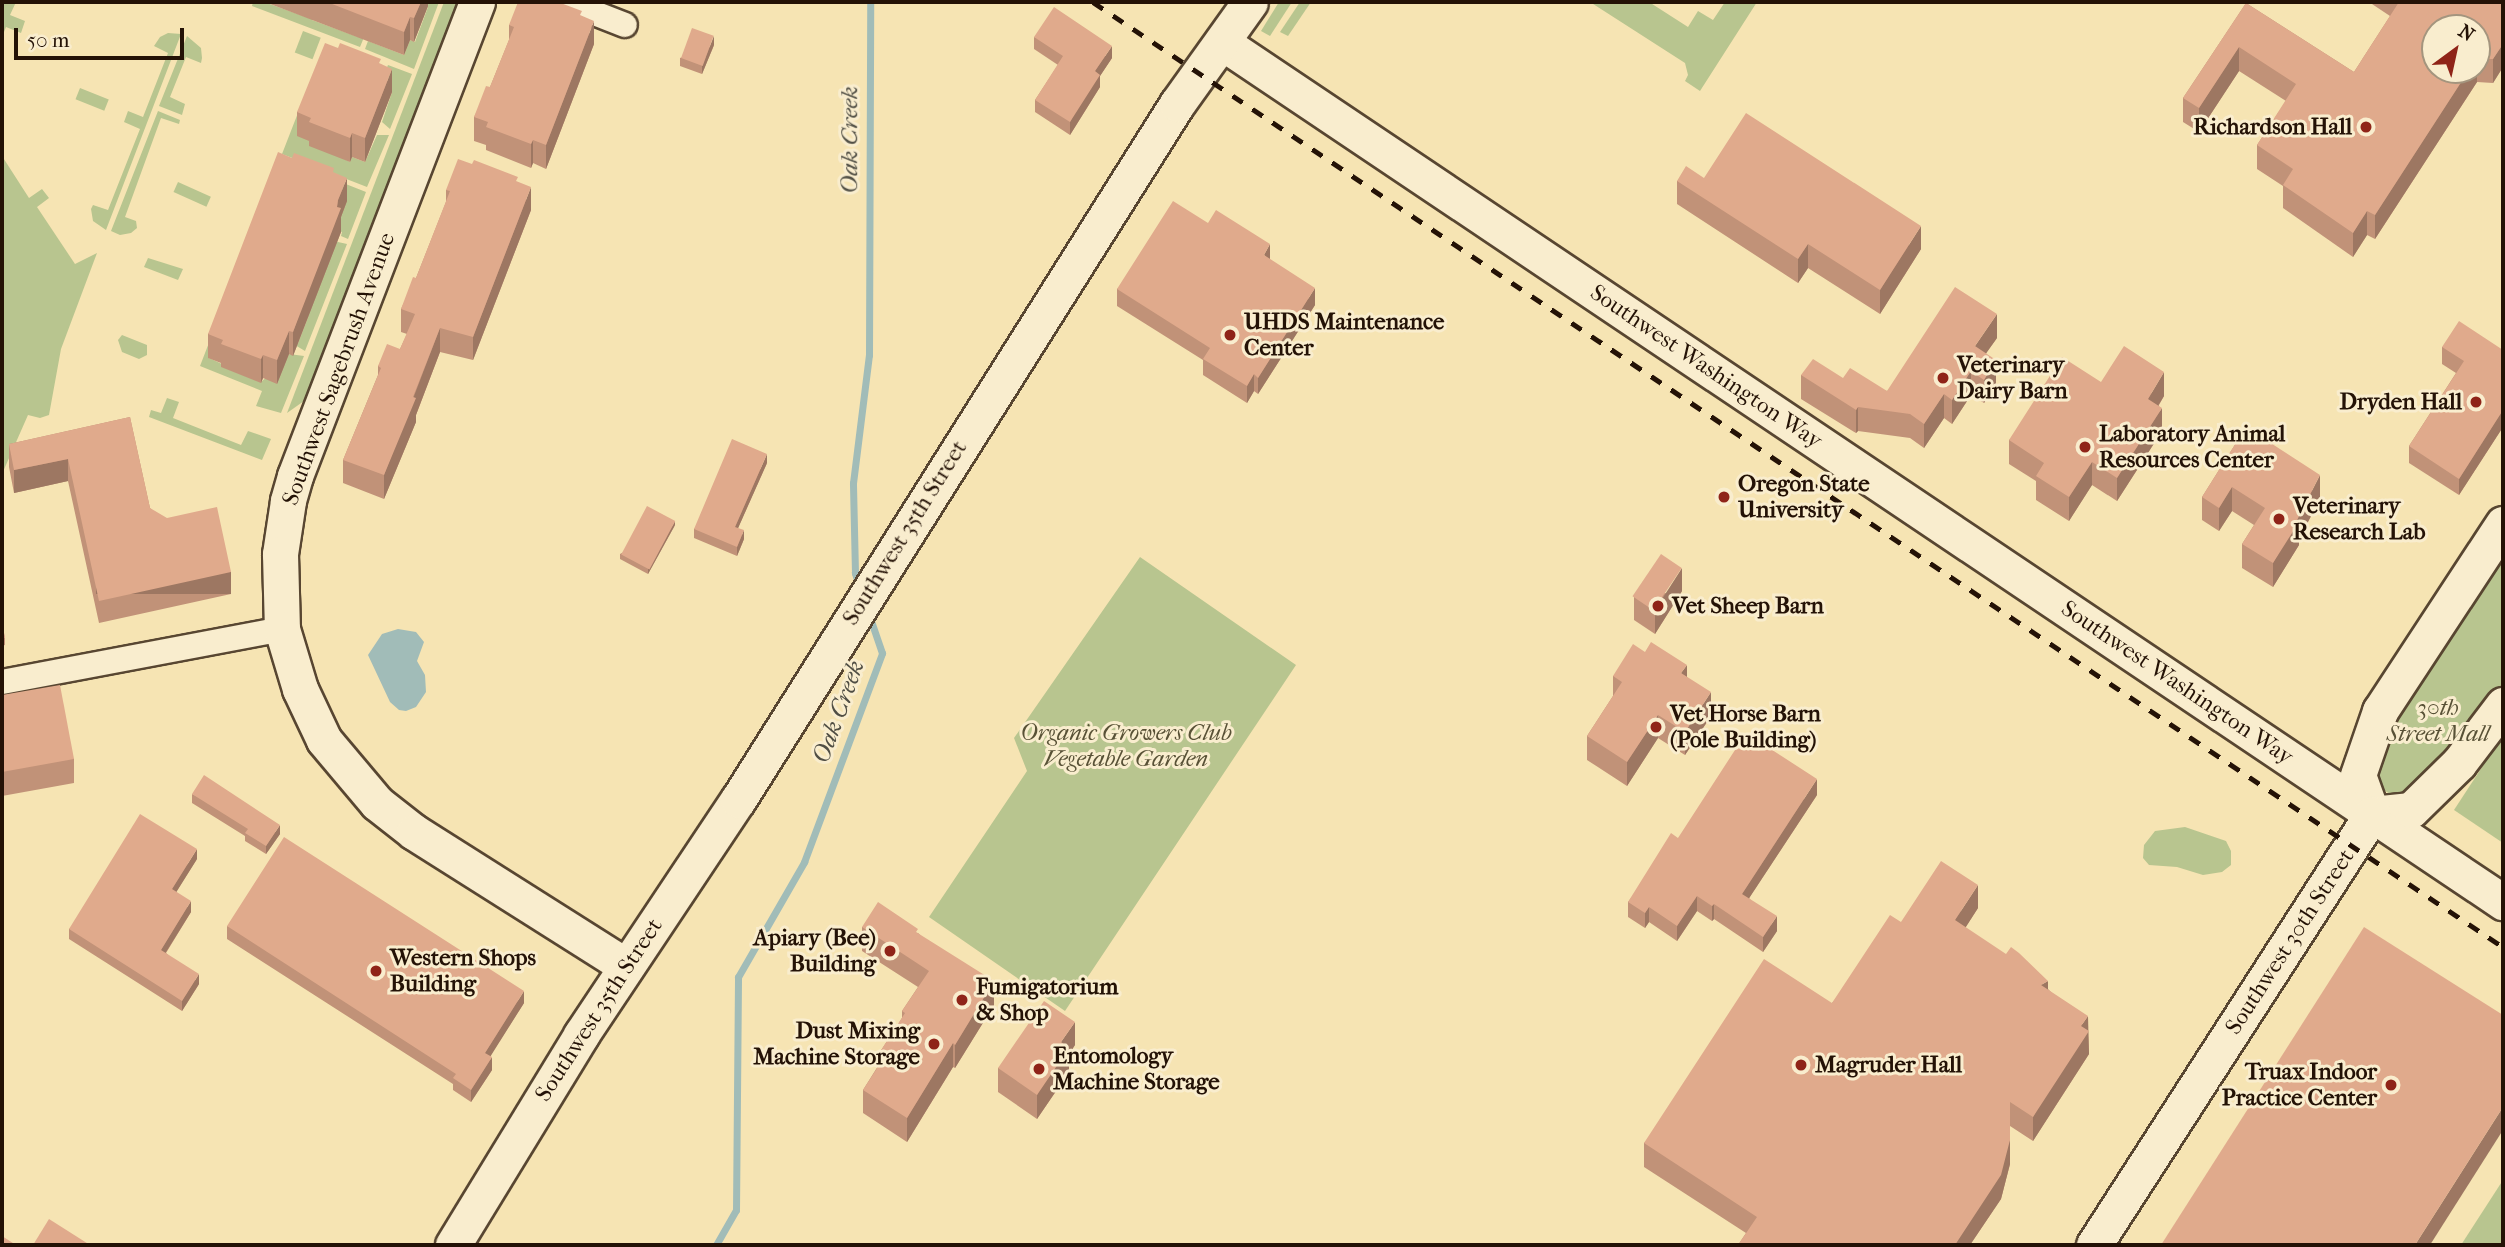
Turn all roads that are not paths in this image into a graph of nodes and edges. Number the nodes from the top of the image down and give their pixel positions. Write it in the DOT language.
graph roads {
  1 [pos="477,2"];
  2 [pos="566,2"];
  3 [pos="1250,2"];
  4 [pos="625,25"];
  5 [pos="1223,43"];
  6 [pos="2503,524"];
  7 [pos="282,629"];
  8 [pos="2,682"];
  9 [pos="2503,705"];
  10 [pos="2372,814"];
  11 [pos="2503,902"];
  12 [pos="626,966"];
  13 [pos="453,1245"];
  14 [pos="2094,1245"];
  1 -- 7 [label="street, Southwest Sagebrush Avenue"];
  2 -- 4 [label="street"];
  3 -- 5 [label="street, Southwest 35th Street"];
  5 -- 10 [label="street, Southwest Washington Way"];
  5 -- 12 [label="street, Southwest 35th Street"];
  6 -- 10 [label="street"];
  7 -- 8 [label="street"];
  7 -- 12 [label="street, Southwest Sagebrush Avenue"];
  9 -- 10 [label="street"];
  10 -- 11 [label="street, Southwest Washington Way"];
  10 -- 14 [label="street, Southwest 30th Street"];
  12 -- 13 [label="street, Southwest 35th Street"];
}
